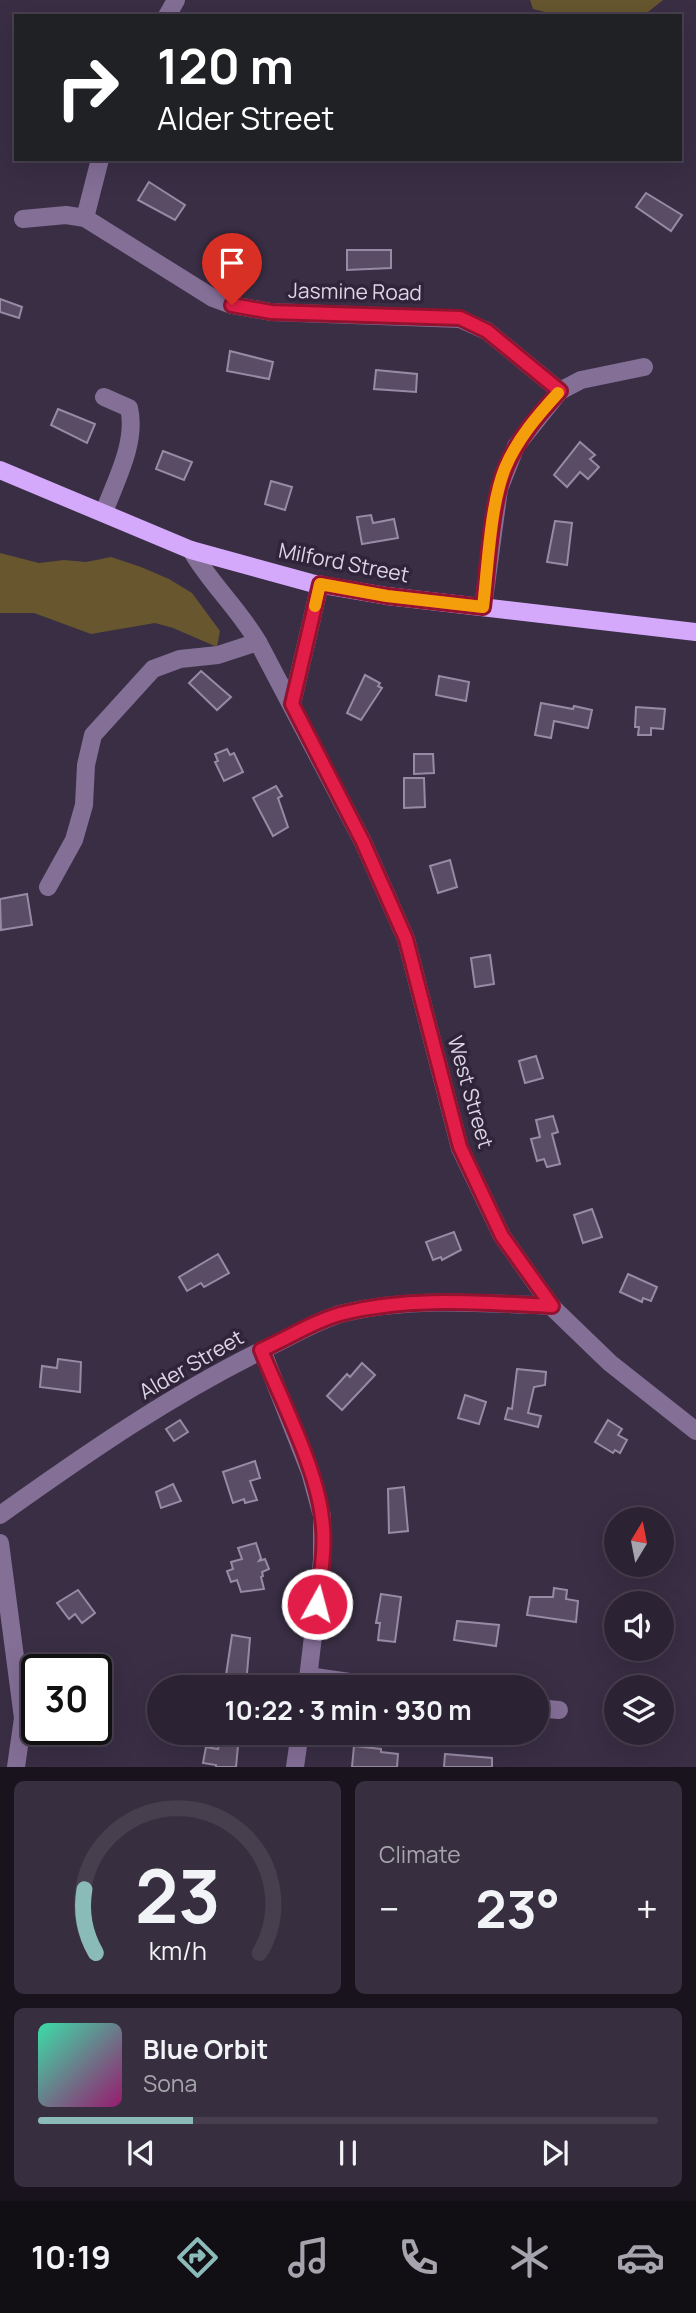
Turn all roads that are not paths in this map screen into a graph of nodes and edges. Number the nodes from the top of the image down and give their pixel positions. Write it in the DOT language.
graph roads {
  1 [pos="99,161"];
  2 [pos="85,218"];
  3 [pos="23,219"];
  4 [pos="644,367"];
  5 [pos="560,391"];
  6 [pos="104,397"];
  7 [pos="0,470"];
  8 [pos="104,512"];
  9 [pos="191,550"];
  10 [pos="320,584"];
  11 [pos="483,607"];
  12 [pos="696,632"];
  13 [pos="258,642"];
  14 [pos="292,704"];
  15 [pos="48,887"];
  16 [pos="552,1306"];
  17 [pos="261,1350"];
  18 [pos="696,1432"];
  19 [pos="0,1515"];
  20 [pos="0,1543"];
  21 [pos="309,1675"];
  22 [pos="549,1709"];
  23 [pos="559,1710"];
  24 [pos="298,1745"];
  25 [pos="16,1767"];
  26 [pos="295,1767"];
  1 -- 2 [label="street"];
  2 -- 3 [label="street, Jasmine Road"];
  2 -- 5 [label="street, Jasmine Road"];
  4 -- 5 [label="street"];
  5 -- 11 [label="street"];
  6 -- 8 [label="street"];
  7 -- 8 [label="main road, Milford Street"];
  8 -- 9 [label="main road, Milford Street"];
  9 -- 10 [label="main road, Milford Street"];
  9 -- 13 [label="street, West Street"];
  10 -- 11 [label="main road, Milford Street"];
  10 -- 14 [label="street"];
  11 -- 12 [label="main road, Milford Street"];
  13 -- 14 [label="street, West Street"];
  13 -- 15 [label="street"];
  14 -- 16 [label="street, West Street"];
  16 -- 17 [label="street, Alder Street"];
  16 -- 18 [label="street, West Street"];
  17 -- 19 [label="street, Alder Street"];
  17 -- 21 [label="street"];
  20 -- 25 [label="street"];
  22 -- 23 [label="street"];
  24 -- 26 [label="street"];
}
